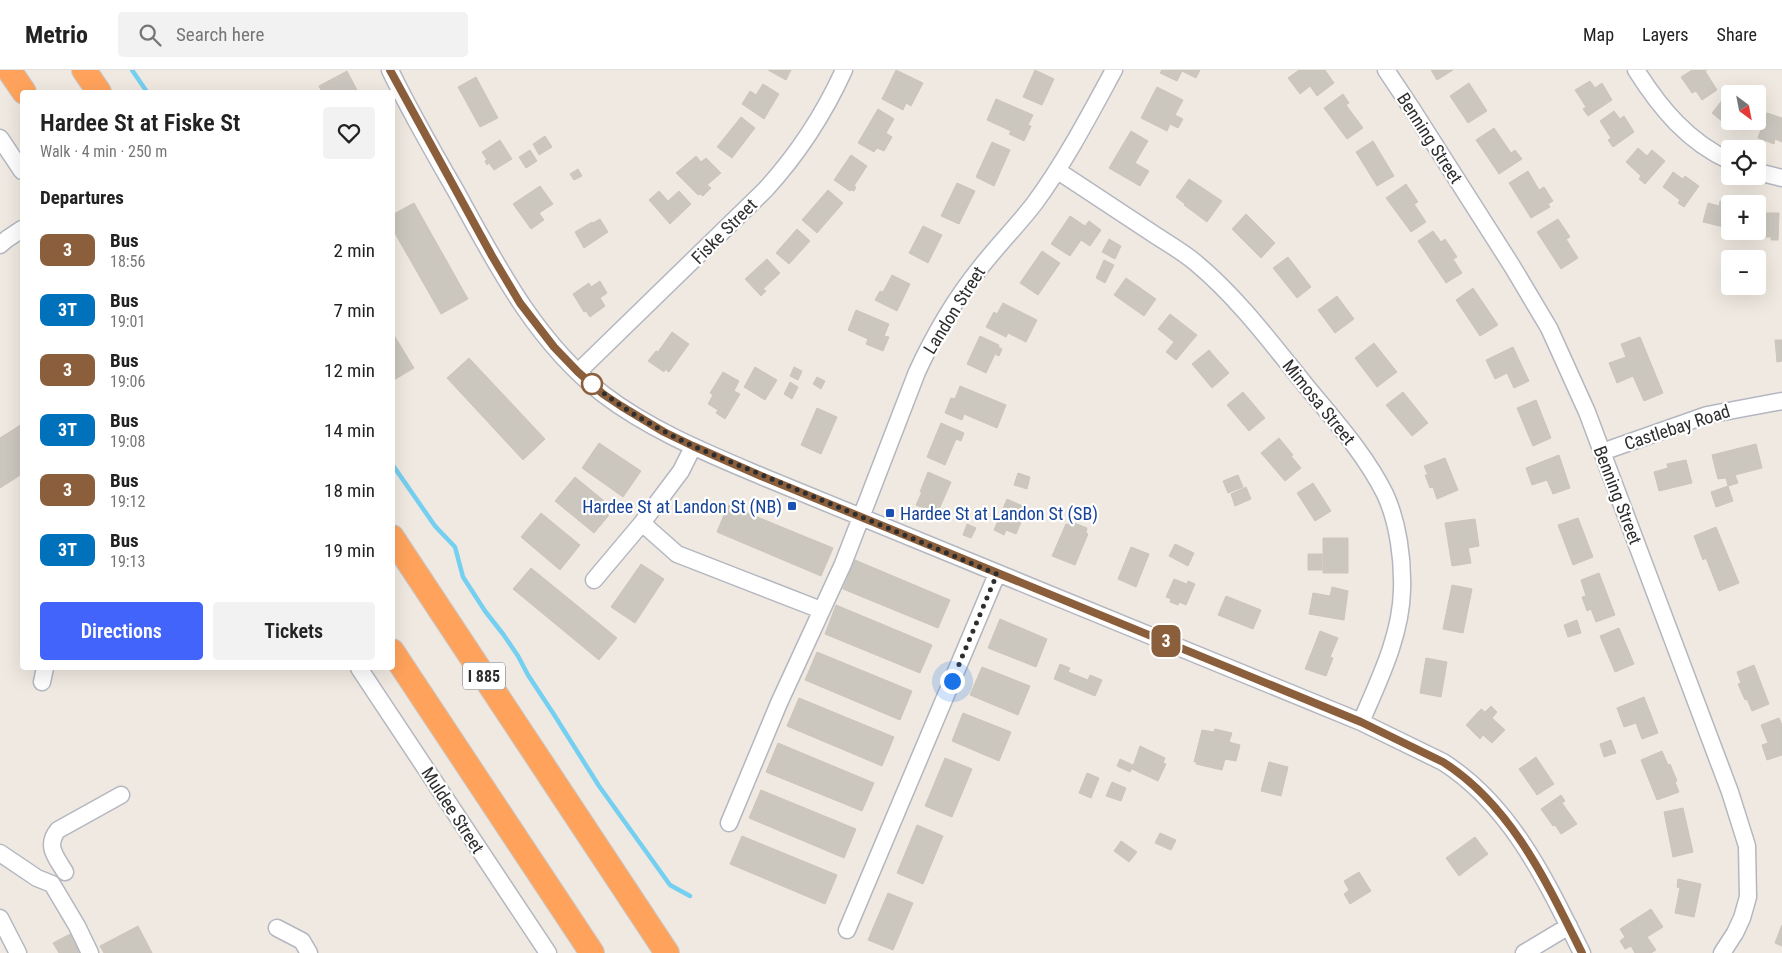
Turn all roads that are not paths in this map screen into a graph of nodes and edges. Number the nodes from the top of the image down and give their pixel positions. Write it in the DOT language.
graph roads {
  1 [pos="9,70"];
  2 [pos="84,70"];
  3 [pos="390,70"];
  4 [pos="844,70"];
  5 [pos="1114,70"];
  6 [pos="1386,70"];
  7 [pos="1636,70"];
  8 [pos="23,90"];
  9 [pos="98,90"];
  10 [pos="2,145"];
  11 [pos="1721,156"];
  12 [pos="20,168"];
  13 [pos="1058,170"];
  14 [pos="1766,174"];
  15 [pos="1782,178"];
  16 [pos="20,231"];
  17 [pos="2,237"];
  18 [pos="578,372"];
  19 [pos="1782,401"];
  20 [pos="693,446"];
  21 [pos="1602,452"];
  22 [pos="861,518"];
  23 [pos="642,522"];
  24 [pos="395,542"];
  25 [pos="997,574"];
  26 [pos="594,580"];
  27 [pos="821,610"];
  28 [pos="395,655"];
  29 [pos="360,670"];
  30 [pos="1361,722"];
  31 [pos="120,795"];
  32 [pos="729,823"];
  33 [pos="0,853"];
  34 [pos="65,872"];
  35 [pos="0,918"];
  36 [pos="1569,926"];
  37 [pos="277,928"];
  38 [pos="847,930"];
  39 [pos="18,953"];
  40 [pos="90,953"];
  41 [pos="309,953"];
  42 [pos="548,953"];
  43 [pos="592,953"];
  44 [pos="667,953"];
  45 [pos="1524,953"];
  46 [pos="1582,953"];
  47 [pos="1722,953"];
  1 -- 8 [label="highway"];
  2 -- 9 [label="highway"];
  3 -- 18 [label="street"];
  4 -- 18 [label="street, Fiske Street"];
  5 -- 13 [label="street, Landon Street"];
  6 -- 21 [label="street, Benning Street"];
  7 -- 11 [label="street"];
  10 -- 12 [label="street"];
  13 -- 22 [label="street, Landon Street"];
  13 -- 30 [label="street, Mimosa Street"];
  14 -- 15 [label="street"];
  16 -- 17 [label="street"];
  18 -- 20 [label="street"];
  19 -- 21 [label="street, Castlebay Road"];
  20 -- 22 [label="street"];
  20 -- 23 [label="street"];
  21 -- 47 [label="street, Benning Street"];
  22 -- 25 [label="street"];
  22 -- 27 [label="street, Landon Street"];
  23 -- 26 [label="street"];
  23 -- 27 [label="street"];
  24 -- 44 [label="highway, I 885"];
  25 -- 30 [label="street"];
  25 -- 38 [label="street"];
  27 -- 32 [label="street, Landon Street"];
  28 -- 43 [label="highway"];
  29 -- 42 [label="street, Muldee Street"];
  30 -- 36 [label="street"];
  31 -- 34 [label="street"];
  33 -- 40 [label="street"];
  35 -- 39 [label="street"];
  36 -- 45 [label="street"];
  36 -- 46 [label="street"];
  37 -- 41 [label="street"];
}
